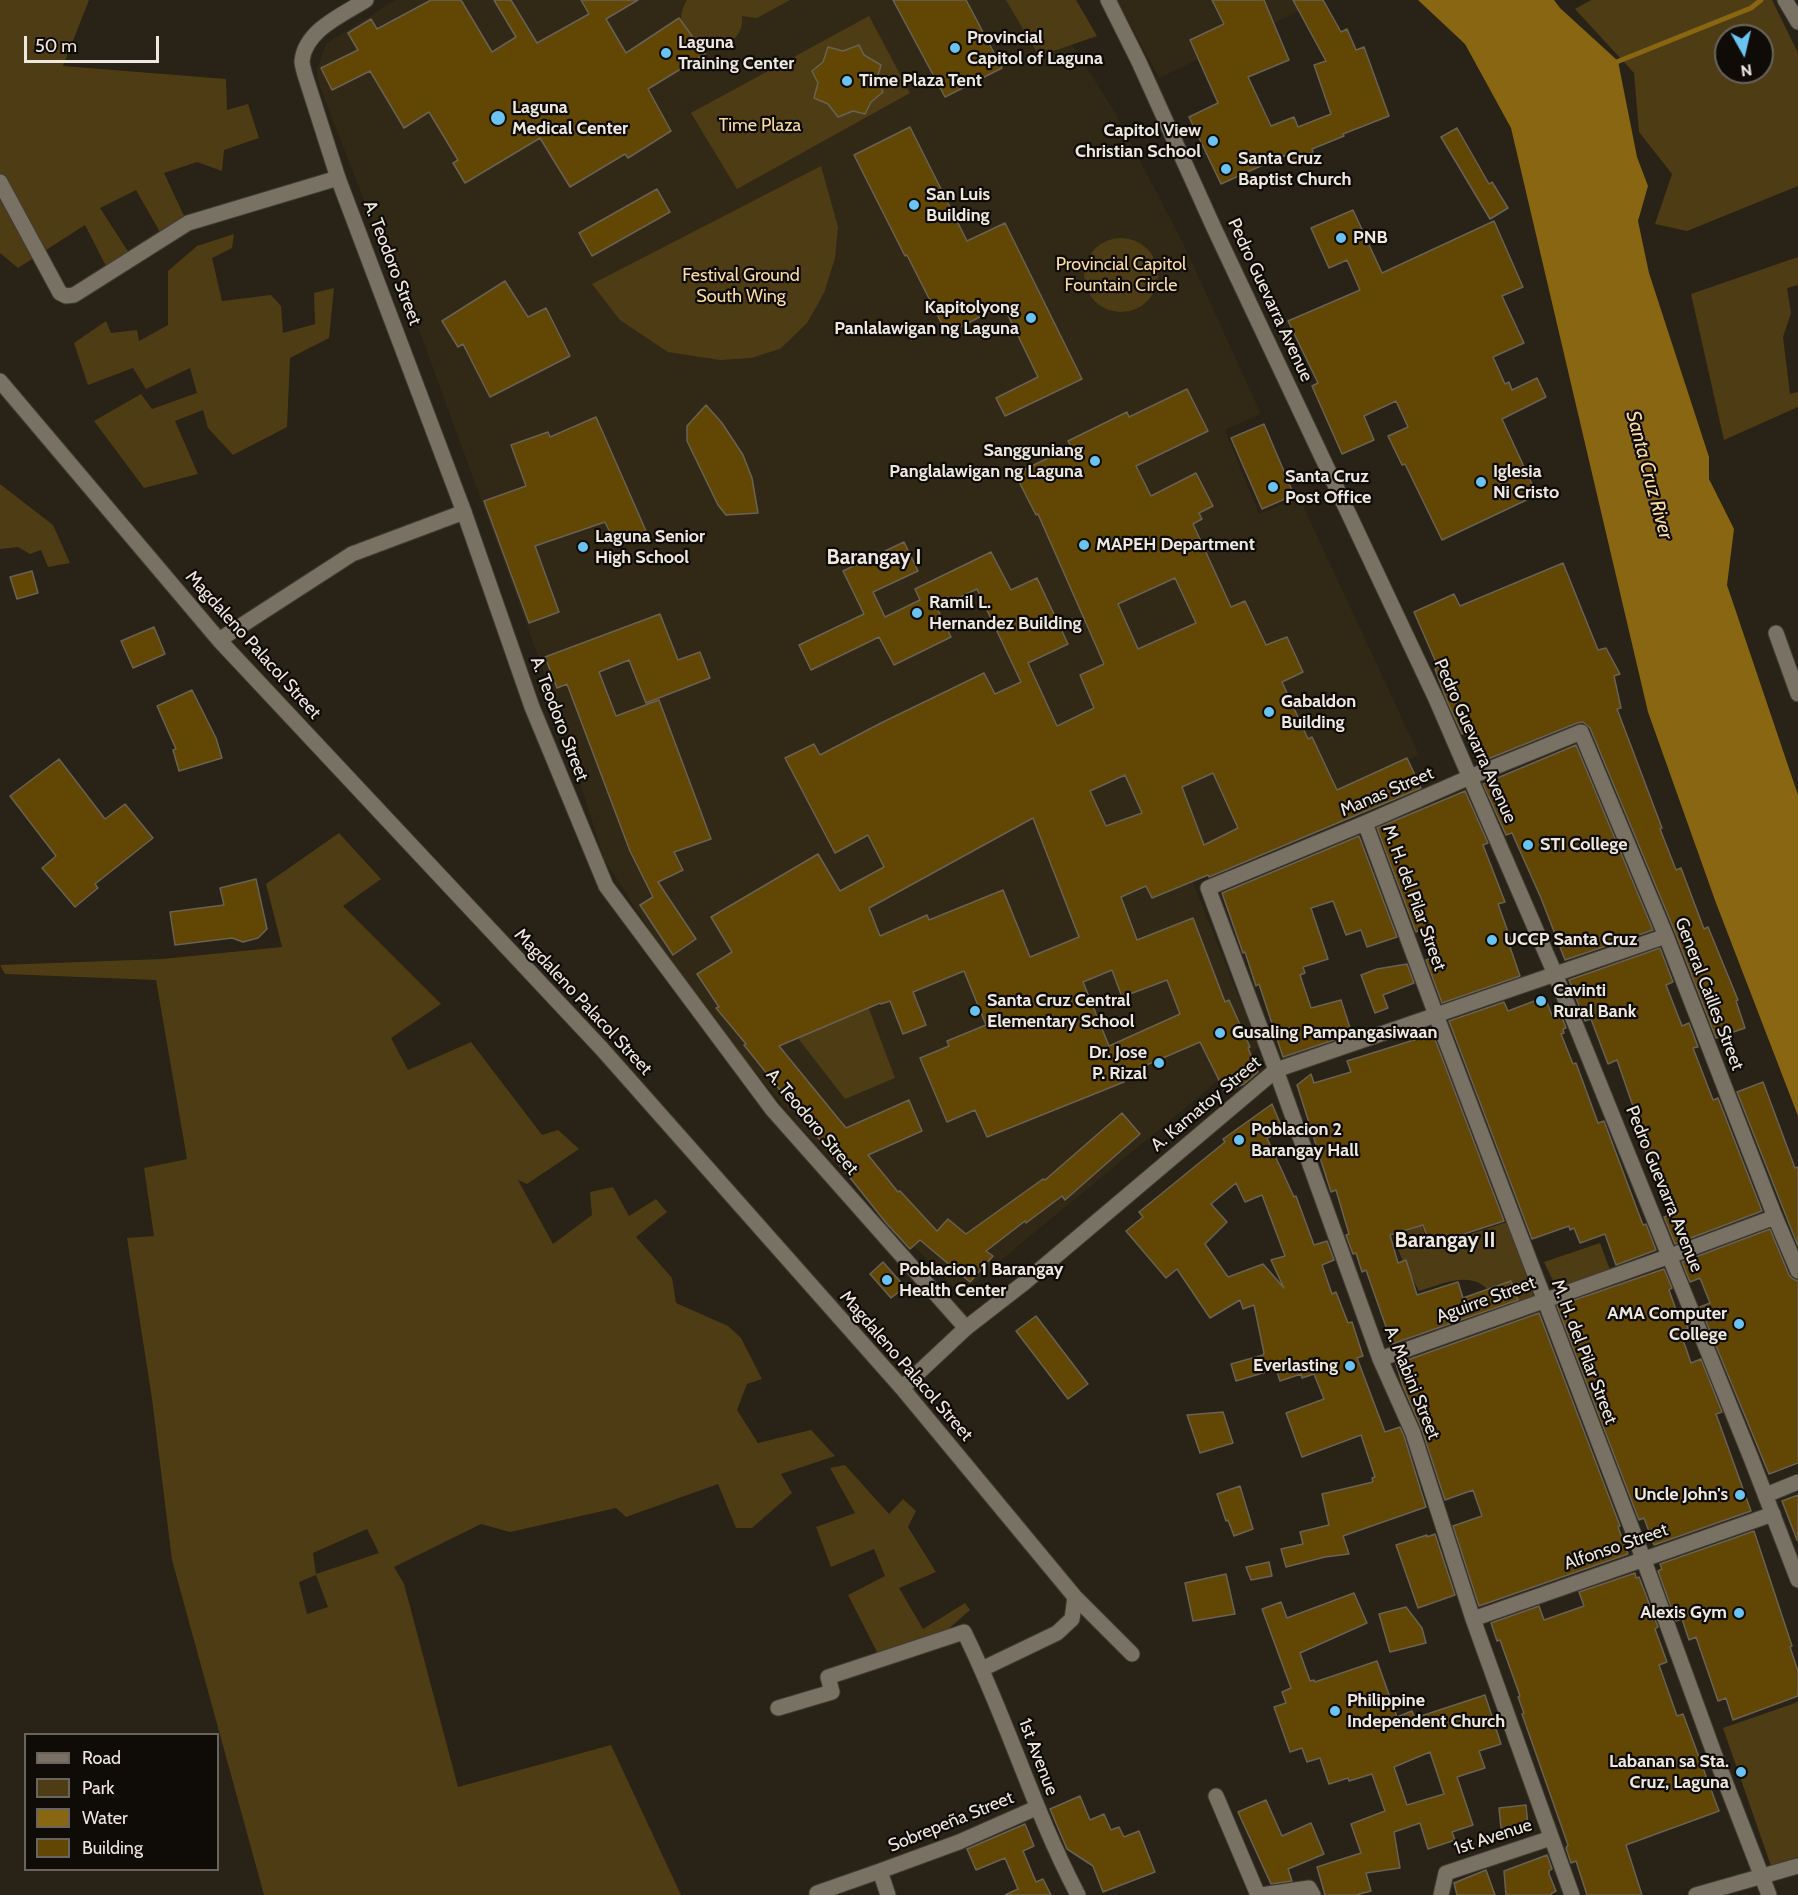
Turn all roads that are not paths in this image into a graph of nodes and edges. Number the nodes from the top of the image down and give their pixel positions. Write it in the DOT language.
graph roads {
  1 [pos="366,0"];
  2 [pos="1108,0"];
  3 [pos="1786,2"];
  4 [pos="1798,22"];
  5 [pos="338,178"];
  6 [pos="0,182"];
  7 [pos="0,381"];
  8 [pos="464,512"];
  9 [pos="1776,633"];
  10 [pos="219,640"];
  11 [pos="1798,694"];
  12 [pos="1581,732"];
  13 [pos="1470,777"];
  14 [pos="1365,823"];
  15 [pos="1208,888"];
  16 [pos="1666,936"];
  17 [pos="1556,974"];
  18 [pos="1436,1015"];
  19 [pos="1276,1070"];
  20 [pos="1775,1217"];
  21 [pos="1671,1256"];
  22 [pos="1798,1271"];
  23 [pos="1543,1300"];
  24 [pos="966,1328"];
  25 [pos="1380,1359"];
  26 [pos="902,1388"];
  27 [pos="1798,1482"];
  28 [pos="1766,1495"];
  29 [pos="1773,1514"];
  30 [pos="1643,1558"];
  31 [pos="1798,1580"];
  32 [pos="1075,1597"];
  33 [pos="1473,1618"];
  34 [pos="1132,1654"];
  35 [pos="982,1669"];
  36 [pos="778,1708"];
  37 [pos="1216,1796"];
  38 [pos="1036,1808"];
  39 [pos="1551,1838"];
  40 [pos="1798,1866"];
  41 [pos="880,1871"];
  42 [pos="1762,1875"];
  43 [pos="817,1893"];
  44 [pos="888,1895"];
  45 [pos="1078,1895"];
  46 [pos="1260,1895"];
  47 [pos="1313,1895"];
  48 [pos="1441,1895"];
  49 [pos="1572,1895"];
  50 [pos="1696,1895"];
  51 [pos="1769,1895"];
  1 -- 5 [label="street, A. Teodoro Street"];
  2 -- 13 [label="street, Pedro Guevarra Avenue"];
  3 -- 4 [label="street"];
  5 -- 6 [label="street"];
  5 -- 8 [label="street, A. Teodoro Street"];
  7 -- 10 [label="street, Magdaleno Palacol Street"];
  8 -- 10 [label="street"];
  8 -- 24 [label="street, A. Teodoro Street"];
  9 -- 11 [label="street"];
  10 -- 26 [label="street, Magdaleno Palacol Street"];
  12 -- 13 [label="street, Manas Street"];
  12 -- 16 [label="street, General Cailles Street"];
  13 -- 14 [label="street, Manas Street"];
  13 -- 17 [label="street, Pedro Guevarra Avenue"];
  14 -- 15 [label="street, Manas Street"];
  14 -- 18 [label="street, M. H. del Pilar Street"];
  15 -- 19 [label="street, A. Mabini Street"];
  16 -- 17 [label="street, A. Kamatoy Street"];
  16 -- 20 [label="street, General Cailles Street"];
  17 -- 18 [label="street, A. Kamatoy Street"];
  17 -- 21 [label="street, Pedro Guevarra Avenue"];
  18 -- 19 [label="street, A. Kamatoy Street"];
  18 -- 23 [label="street, M. H. del Pilar Street"];
  19 -- 24 [label="street, A. Kamatoy Street"];
  19 -- 25 [label="street, A. Mabini Street"];
  20 -- 21 [label="street, Aguirre Street"];
  20 -- 22 [label="street, General Cailles Street"];
  21 -- 23 [label="street, Aguirre Street"];
  21 -- 28 [label="street, Pedro Guevarra Avenue"];
  23 -- 25 [label="street, Aguirre Street"];
  23 -- 30 [label="street, M. H. del Pilar Street"];
  24 -- 26 [label="street, A. Kamatoy Street"];
  25 -- 33 [label="street, A. Mabini Street"];
  26 -- 32 [label="street, Magdaleno Palacol Street"];
  27 -- 28 [label="street"];
  28 -- 29 [label="street, Pedro Guevarra Avenue"];
  29 -- 30 [label="street, Alfonso Street"];
  29 -- 31 [label="street, Pedro Guevarra Avenue"];
  30 -- 33 [label="street, Alfonso Street"];
  30 -- 42 [label="street, M. H. del Pilar Street"];
  32 -- 34 [label="street, Magdaleno Palacol Street"];
  32 -- 35 [label="street"];
  33 -- 39 [label="street, A. Mabini Street"];
  35 -- 36 [label="street, 1st Avenue"];
  35 -- 38 [label="street, 1st Avenue"];
  37 -- 46 [label="street"];
  38 -- 41 [label="street, Sobrepeña Street"];
  38 -- 45 [label="street, 1st Avenue"];
  39 -- 48 [label="street, 1st Avenue"];
  39 -- 49 [label="street, A. Mabini Street"];
  40 -- 42 [label="street"];
  41 -- 43 [label="street, Sobrepeña Street"];
  41 -- 44 [label="street"];
  42 -- 50 [label="street"];
  42 -- 51 [label="street, M. H. del Pilar Street"];
  46 -- 47 [label="street"];
}
